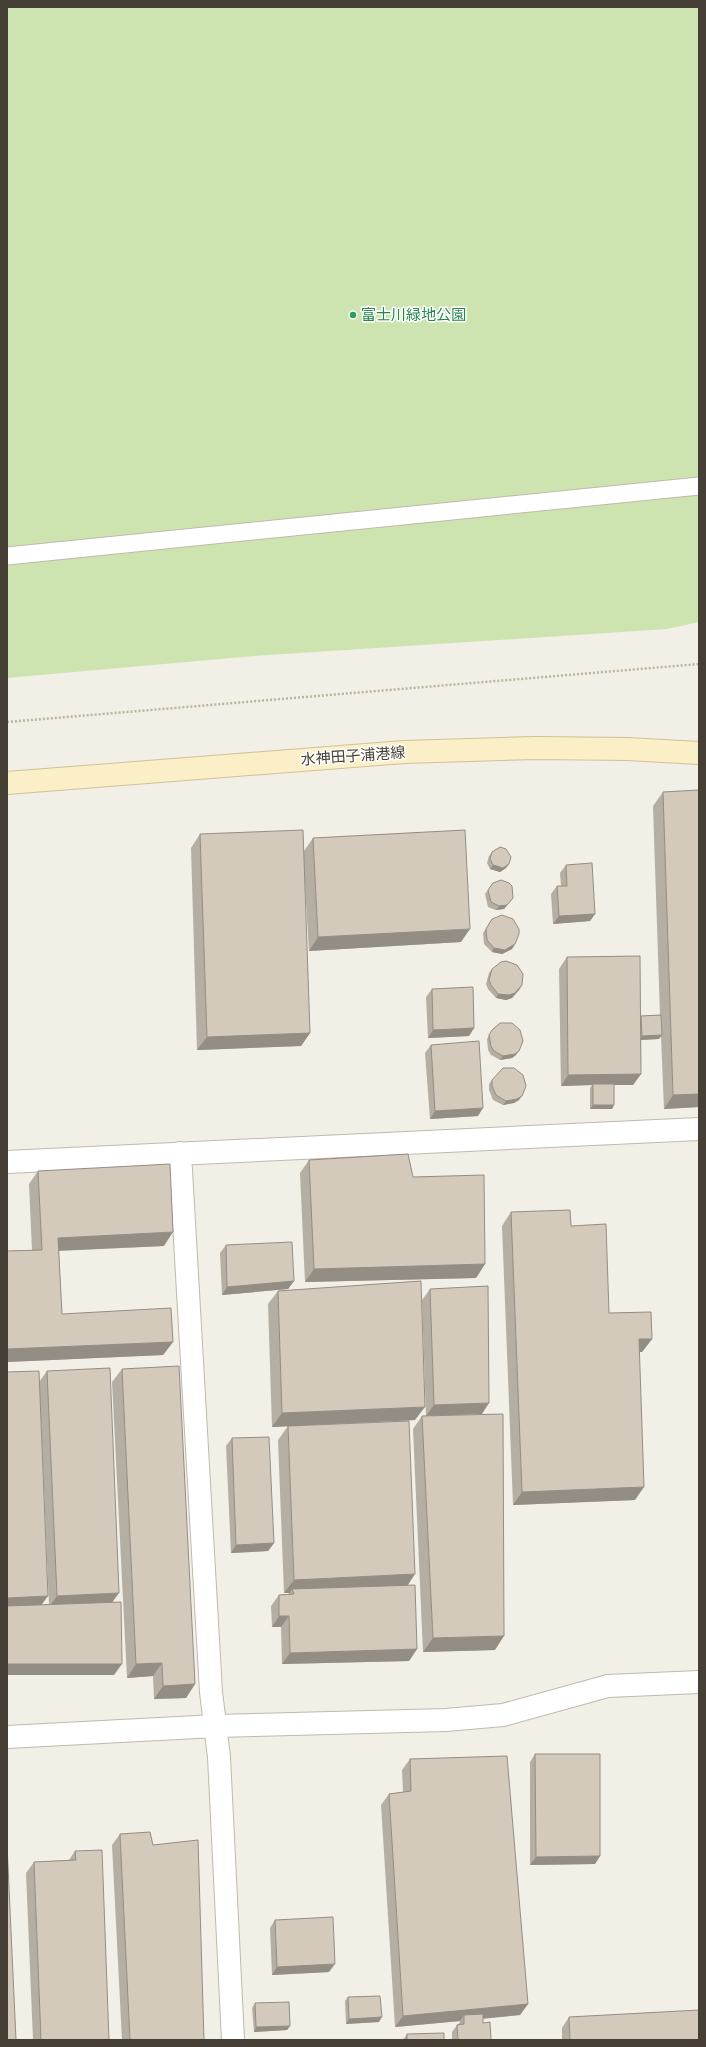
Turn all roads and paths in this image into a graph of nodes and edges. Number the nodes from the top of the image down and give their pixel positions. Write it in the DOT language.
graph roads {
  1 [pos="699,486"];
  2 [pos="7,556"];
  3 [pos="699,664"];
  4 [pos="7,722"];
  5 [pos="699,753"];
  6 [pos="7,783"];
  7 [pos="699,1129"];
  8 [pos="180,1153"];
  9 [pos="7,1162"];
  10 [pos="699,1682"];
  11 [pos="216,1726"];
  12 [pos="7,1737"];
  13 [pos="233,2040"];
  1 -- 2 [label="lane"];
  3 -- 4 [label="path"];
  5 -- 6 [label="main road, 水神田子浦港線"];
  7 -- 8 [label="street"];
  8 -- 9 [label="street"];
  8 -- 11 [label="street"];
  10 -- 11 [label="street"];
  11 -- 12 [label="street"];
  11 -- 13 [label="street"];
}
